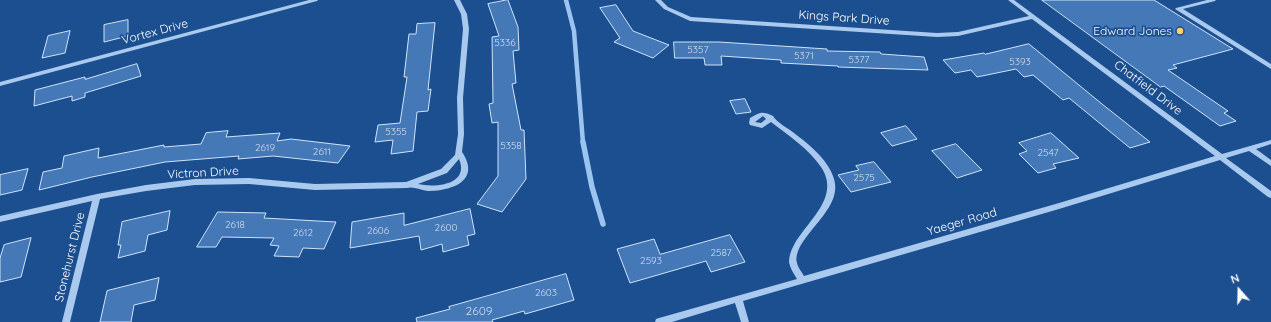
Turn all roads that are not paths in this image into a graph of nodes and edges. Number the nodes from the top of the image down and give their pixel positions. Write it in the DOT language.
graph roads {
  1 [pos="315,0"];
  2 [pos="457,0"];
  3 [pos="658,0"];
  4 [pos="1011,0"];
  5 [pos="1213,0"];
  6 [pos="1033,17"];
  7 [pos="1271,67"];
  8 [pos="0,84"];
  9 [pos="771,118"];
  10 [pos="1271,142"];
  11 [pos="1250,148"];
  12 [pos="458,151"];
  13 [pos="1222,157"];
  14 [pos="1271,164"];
  15 [pos="410,184"];
  16 [pos="1271,195"];
  17 [pos="97,197"];
  18 [pos="0,219"];
  19 [pos="803,280"];
  20 [pos="738,299"];
  21 [pos="66,322"];
  22 [pos="659,322"];
  23 [pos="745,322"];
  1 -- 8 [label="street, Vortex Drive"];
  2 -- 12 [label="street"];
  3 -- 6 [label="street, Kings Park Drive"];
  4 -- 6 [label="street, Chatfield Drive"];
  5 -- 7 [label="street"];
  6 -- 13 [label="street, Chatfield Drive"];
  9 -- 19 [label="street"];
  10 -- 11 [label="street, Yaeger Road"];
  11 -- 13 [label="street, Yaeger Road"];
  11 -- 14 [label="street"];
  12 -- 15 [label="street, Victron Drive"];
  12 -- 15 [label="street, Victron Drive"];
  13 -- 16 [label="street, Chatfield Drive"];
  13 -- 19 [label="street, Yaeger Road"];
  15 -- 17 [label="street, Victron Drive"];
  17 -- 18 [label="street, Victron Drive"];
  17 -- 21 [label="street, Stonehurst Drive"];
  19 -- 20 [label="street, Yaeger Road"];
  20 -- 22 [label="street, Yaeger Road"];
  20 -- 23 [label="street"];
}
